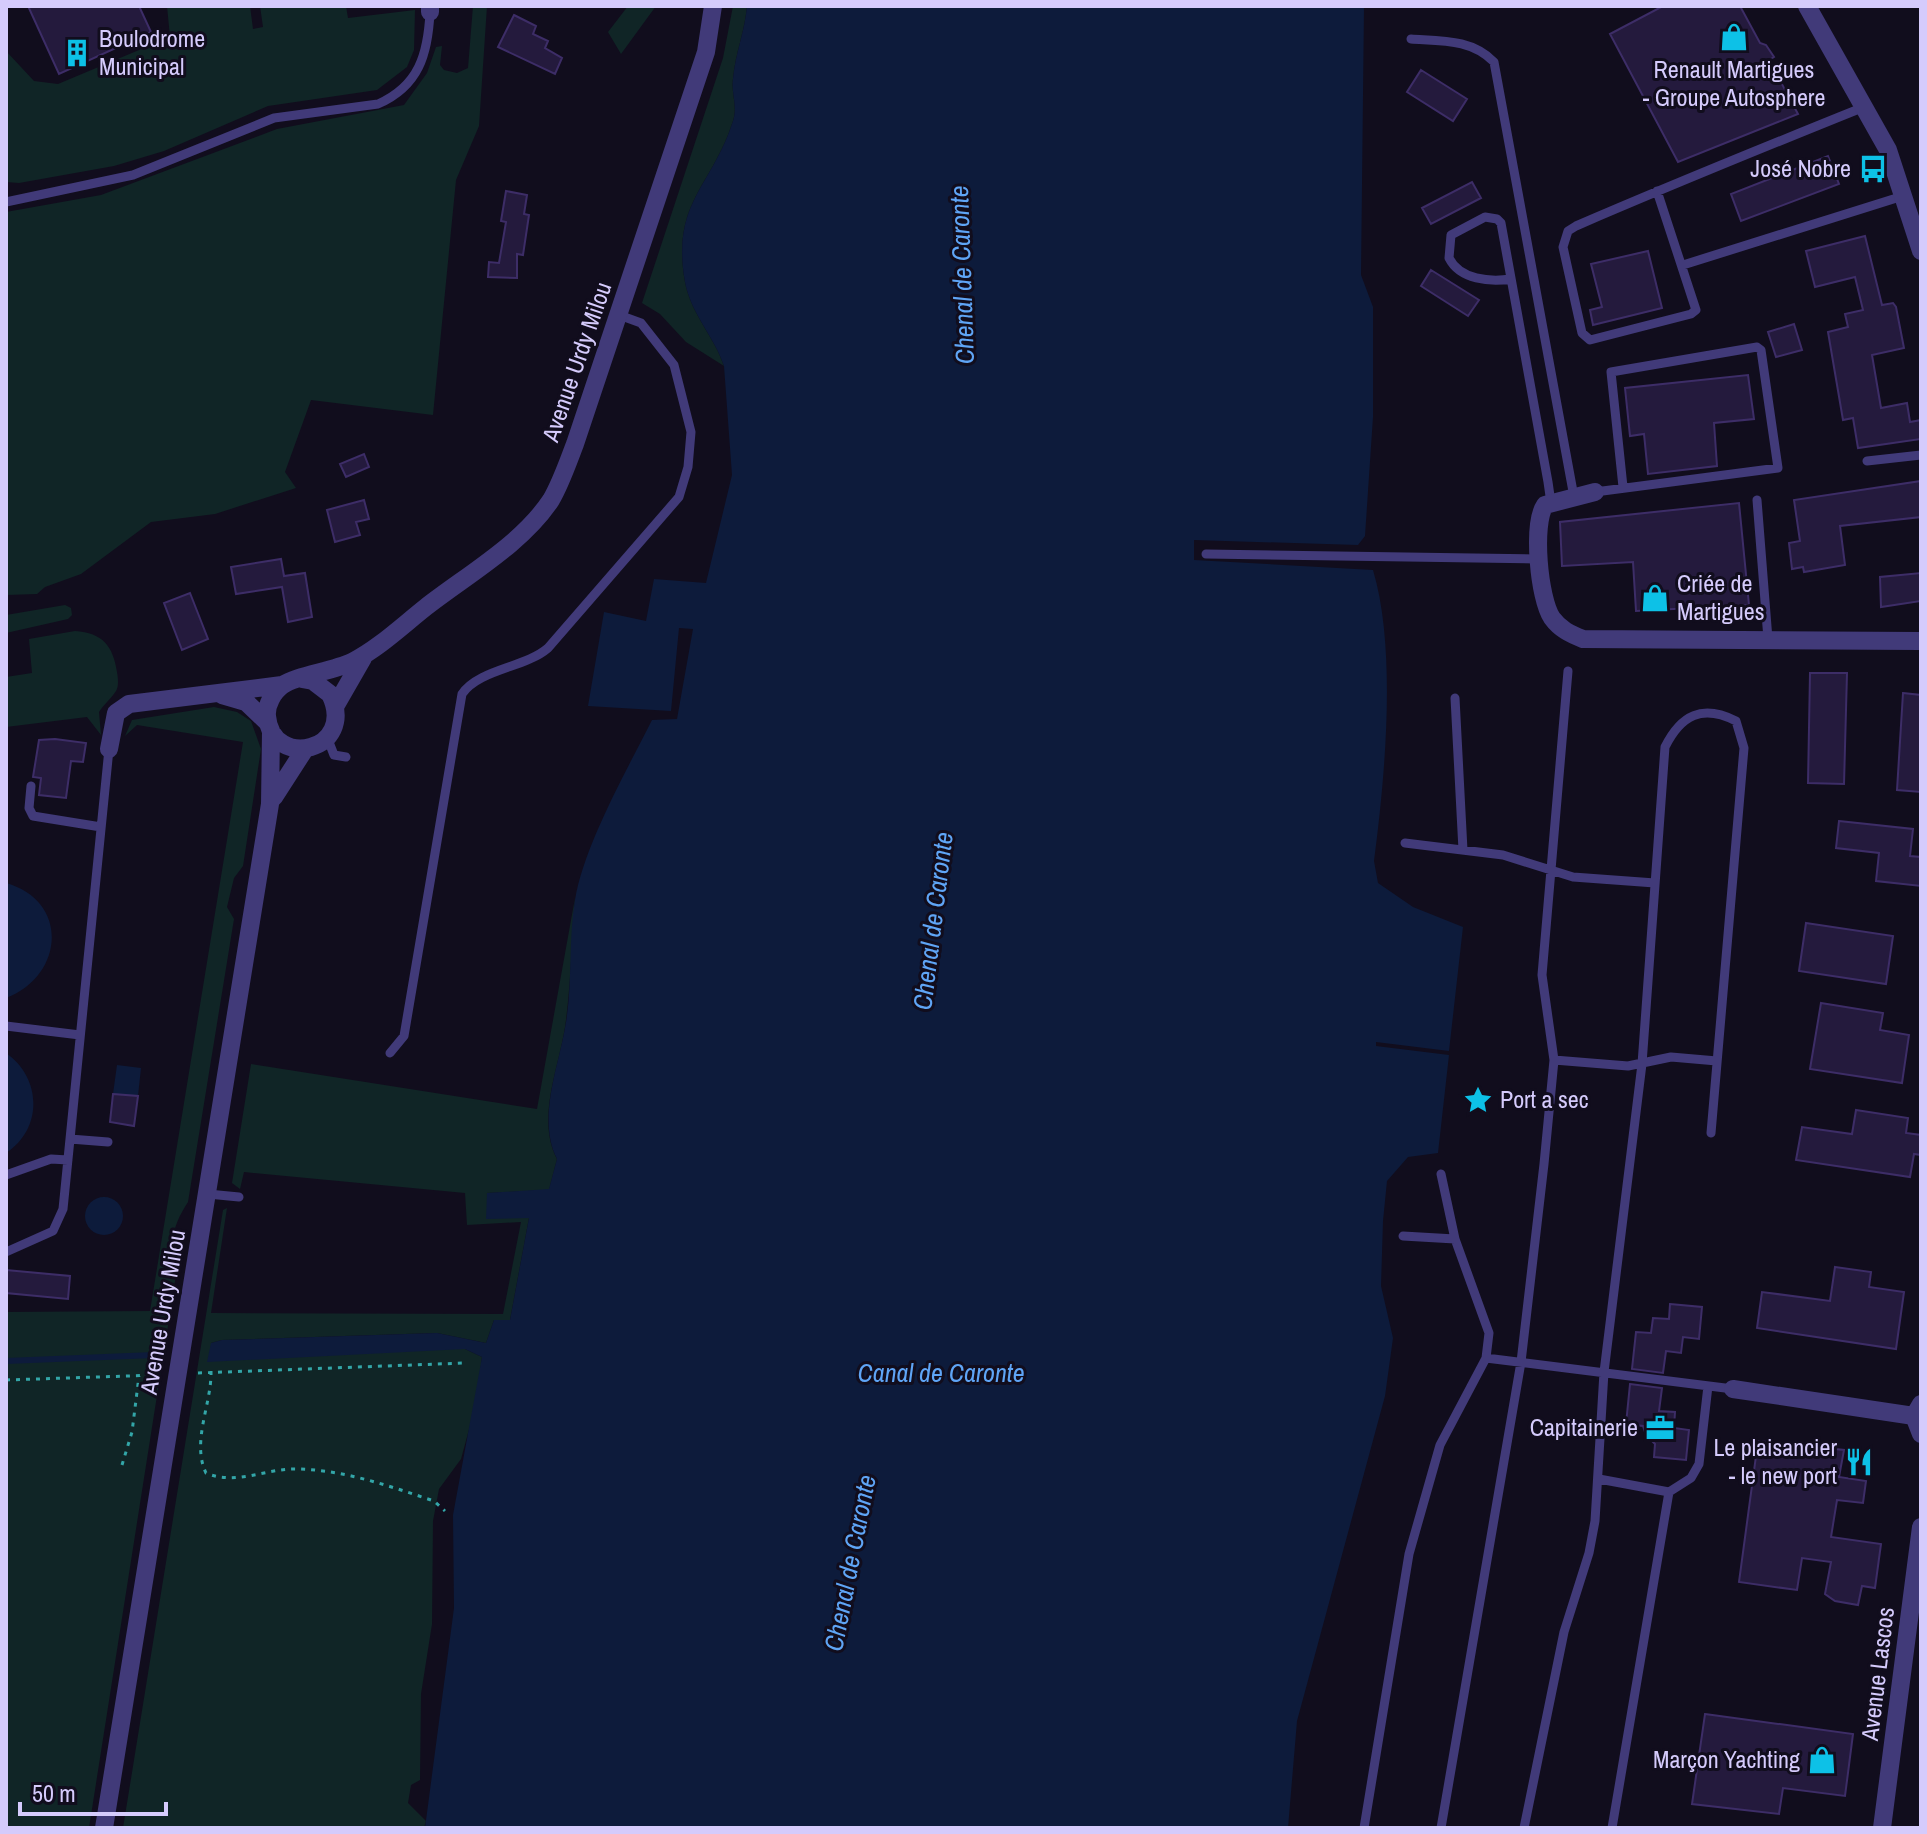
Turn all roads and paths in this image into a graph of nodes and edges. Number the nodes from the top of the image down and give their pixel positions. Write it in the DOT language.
graph roads {
  1 [pos="713,6"];
  2 [pos="1807,6"];
  3 [pos="430,9"];
  4 [pos="1411,39"];
  5 [pos="1864,107"];
  6 [pos="1657,191"];
  7 [pos="1903,196"];
  8 [pos="6,202"];
  9 [pos="1921,251"];
  10 [pos="1683,265"];
  11 [pos="1511,279"];
  12 [pos="619,315"];
  13 [pos="1921,455"];
  14 [pos="1867,461"];
  15 [pos="1623,487"];
  16 [pos="1595,492"];
  17 [pos="1574,497"];
  18 [pos="1757,500"];
  19 [pos="1551,503"];
  20 [pos="1206,554"];
  21 [pos="1540,559"];
  22 [pos="1768,639"];
  23 [pos="1921,641"];
  24 [pos="364,655"];
  25 [pos="1568,671"];
  26 [pos="302,679"];
  27 [pos="282,685"];
  28 [pos="215,694"];
  29 [pos="1455,698"];
  30 [pos="336,705"];
  31 [pos="270,727"];
  32 [pos="327,737"];
  33 [pos="109,749"];
  34 [pos="305,749"];
  35 [pos="346,757"];
  36 [pos="31,786"];
  37 [pos="270,804"];
  38 [pos="101,827"];
  39 [pos="1405,843"];
  40 [pos="1463,850"];
  41 [pos="1552,871"];
  42 [pos="1655,883"];
  43 [pos="6,1026"];
  44 [pos="80,1035"];
  45 [pos="390,1053"];
  46 [pos="1554,1060"];
  47 [pos="1717,1061"];
  48 [pos="1642,1064"];
  49 [pos="1711,1133"];
  50 [pos="70,1139"];
  51 [pos="108,1142"];
  52 [pos="68,1160"];
  53 [pos="1441,1174"];
  54 [pos="6,1175"];
  55 [pos="208,1194"];
  56 [pos="239,1197"];
  57 [pos="1403,1236"];
  58 [pos="1455,1239"];
  59 [pos="6,1252"];
  60 [pos="1486,1358"];
  61 [pos="1521,1362"];
  62 [pos="465,1363"];
  63 [pos="211,1371"];
  64 [pos="1604,1372"];
  65 [pos="177,1375"];
  66 [pos="139,1376"];
  67 [pos="6,1380"];
  68 [pos="1708,1386"];
  69 [pos="1733,1389"];
  70 [pos="1917,1410"];
  71 [pos="1921,1434"];
  72 [pos="122,1465"];
  73 [pos="1599,1479"];
  74 [pos="1669,1492"];
  75 [pos="445,1511"];
  76 [pos="1921,1527"];
  77 [pos="104,1828"];
  78 [pos="1364,1828"];
  79 [pos="1441,1828"];
  80 [pos="1524,1828"];
  81 [pos="1612,1828"];
  82 [pos="1882,1828"];
  1 -- 12 [label="street, Avenue Urdy Milou"];
  2 -- 5 [label="street"];
  3 -- 8 [label="lane"];
  4 -- 17 [label="lane"];
  5 -- 6 [label="lane"];
  5 -- 7 [label="street"];
  6 -- 10 [label="lane"];
  6 -- 10 [label="lane"];
  7 -- 9 [label="street"];
  7 -- 10 [label="lane"];
  11 -- 11 [label="lane"];
  11 -- 19 [label="lane"];
  12 -- 24 [label="street, Avenue Urdy Milou"];
  12 -- 45 [label="lane"];
  13 -- 14 [label="lane"];
  15 -- 15 [label="lane"];
  15 -- 16 [label="lane"];
  16 -- 17 [label="street"];
  17 -- 19 [label="street"];
  18 -- 22 [label="lane"];
  19 -- 21 [label="street"];
  20 -- 21 [label="lane"];
  21 -- 22 [label="street"];
  22 -- 23 [label="street"];
  24 -- 26 [label="street, Avenue Urdy Milou"];
  24 -- 30 [label="street, Avenue Urdy Milou"];
  25 -- 41 [label="lane"];
  26 -- 27 [label="street"];
  26 -- 30 [label="street"];
  27 -- 28 [label="street"];
  27 -- 31 [label="street"];
  28 -- 31 [label="street"];
  28 -- 33 [label="street"];
  29 -- 40 [label="lane"];
  30 -- 32 [label="street"];
  31 -- 34 [label="street"];
  31 -- 37 [label="street, Avenue Urdy Milou"];
  32 -- 34 [label="street"];
  32 -- 35 [label="lane"];
  33 -- 38 [label="lane"];
  34 -- 37 [label="street, Avenue Urdy Milou"];
  36 -- 38 [label="lane"];
  37 -- 55 [label="street, Avenue Urdy Milou"];
  38 -- 44 [label="lane"];
  39 -- 40 [label="lane"];
  40 -- 41 [label="lane"];
  41 -- 42 [label="lane"];
  41 -- 46 [label="lane"];
  42 -- 47 [label="lane"];
  42 -- 48 [label="lane"];
  43 -- 44 [label="lane"];
  44 -- 50 [label="lane"];
  46 -- 48 [label="lane"];
  46 -- 61 [label="lane"];
  47 -- 48 [label="lane"];
  47 -- 49 [label="lane"];
  48 -- 64 [label="lane"];
  50 -- 51 [label="lane"];
  50 -- 52 [label="lane"];
  52 -- 54 [label="lane"];
  52 -- 59 [label="lane"];
  53 -- 58 [label="lane"];
  55 -- 56 [label="lane"];
  55 -- 65 [label="street, Avenue Urdy Milou"];
  57 -- 58 [label="lane"];
  58 -- 60 [label="lane"];
  60 -- 61 [label="lane"];
  60 -- 78 [label="lane"];
  61 -- 64 [label="lane"];
  61 -- 79 [label="lane"];
  62 -- 63 [label="path"];
  63 -- 65 [label="path"];
  63 -- 75 [label="path"];
  64 -- 68 [label="lane"];
  64 -- 73 [label="lane"];
  65 -- 66 [label="path"];
  65 -- 77 [label="street, Avenue Urdy Milou"];
  66 -- 67 [label="path"];
  66 -- 72 [label="path"];
  68 -- 69 [label="lane"];
  68 -- 74 [label="lane"];
  69 -- 70 [label="street"];
  70 -- 71 [label="street"];
  73 -- 74 [label="lane"];
  73 -- 80 [label="lane"];
  74 -- 81 [label="lane"];
  76 -- 82 [label="street, Avenue Lascos"];
}
